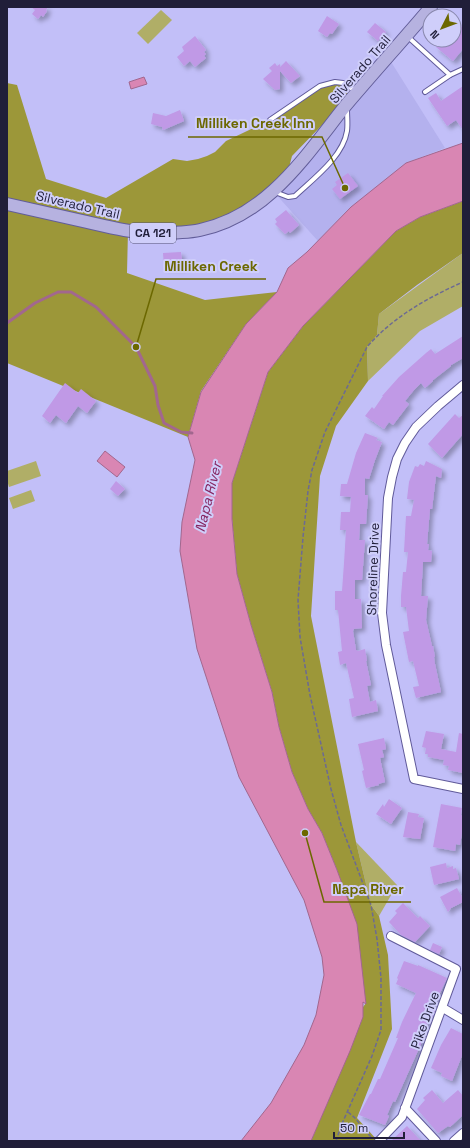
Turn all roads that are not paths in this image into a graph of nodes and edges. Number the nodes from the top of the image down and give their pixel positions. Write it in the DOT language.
graph roads {
  1 [pos="431,7"];
  2 [pos="407,35"];
  3 [pos="463,69"];
  4 [pos="450,75"];
  5 [pos="358,92"];
  6 [pos="425,92"];
  7 [pos="347,104"];
  8 [pos="270,120"];
  9 [pos="273,191"];
  10 [pos="7,204"];
  11 [pos="463,385"];
  12 [pos="463,789"];
  13 [pos="391,936"];
  14 [pos="443,1008"];
  15 [pos="463,1020"];
  16 [pos="405,1108"];
  17 [pos="463,1133"];
  18 [pos="379,1141"];
  19 [pos="436,1141"];
  20 [pos="454,1141"];
  1 -- 2 [label="main road, Silverado Trail / CA 121"];
  2 -- 4 [label="lane"];
  2 -- 5 [label="main road, Silverado Trail / CA 121"];
  3 -- 4 [label="lane"];
  4 -- 6 [label="lane"];
  5 -- 7 [label="main road, Silverado Trail / CA 121"];
  5 -- 8 [label="lane"];
  7 -- 9 [label="main road, Silverado Trail / CA 121"];
  7 -- 9 [label="lane"];
  9 -- 10 [label="main road, Silverado Trail / CA 121"];
  11 -- 12 [label="street, Shoreline Drive"];
  13 -- 14 [label="street, Pike Drive"];
  14 -- 15 [label="street"];
  14 -- 16 [label="street, Pike Drive"];
  16 -- 18 [label="street, Pike Drive"];
  16 -- 19 [label="street"];
  17 -- 20 [label="street"];
}
